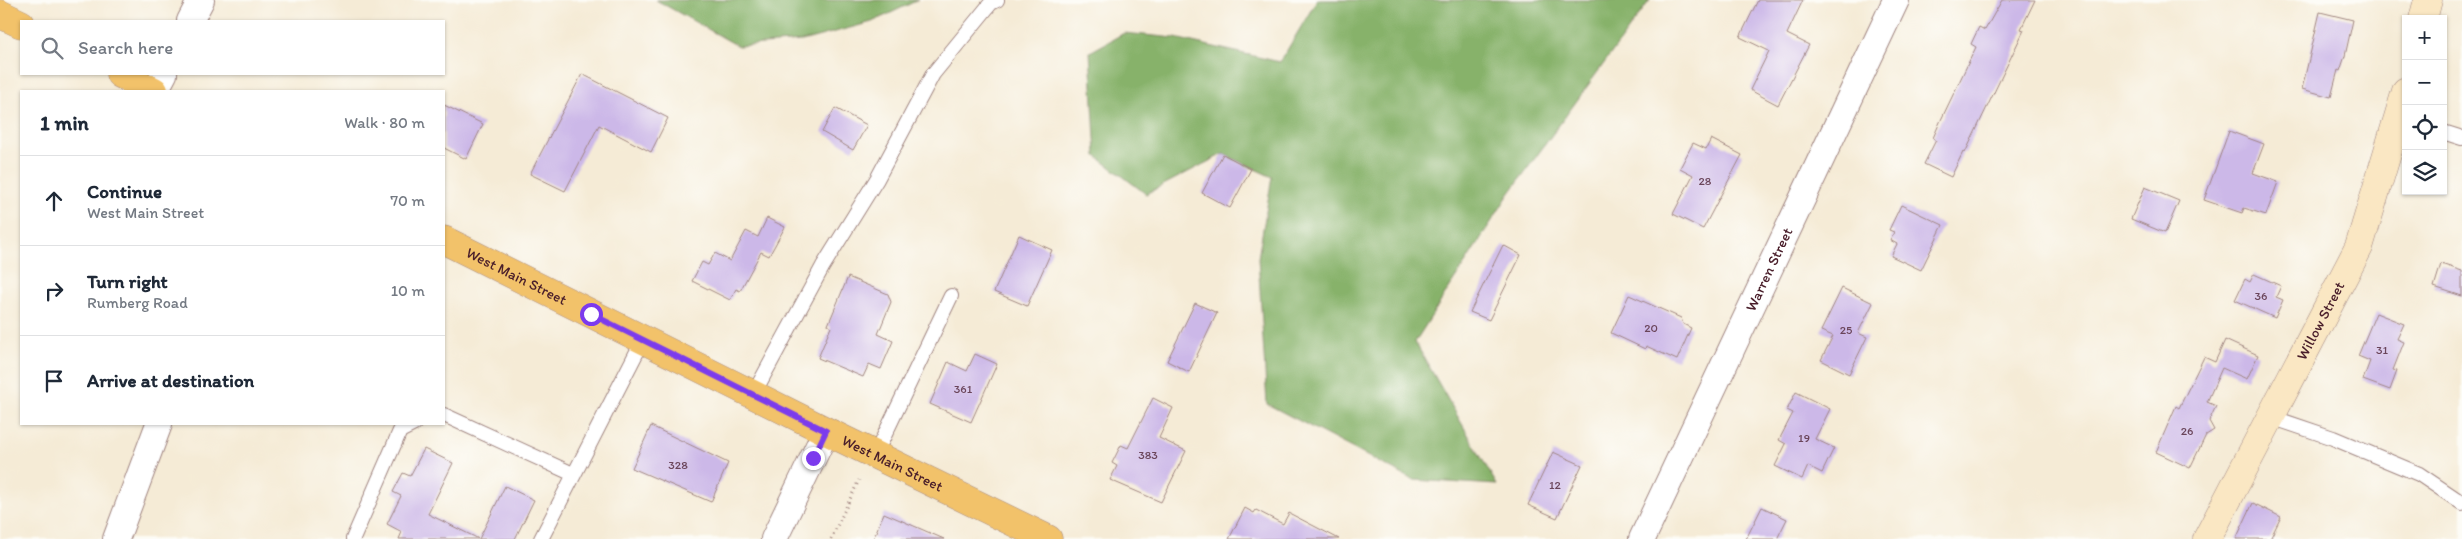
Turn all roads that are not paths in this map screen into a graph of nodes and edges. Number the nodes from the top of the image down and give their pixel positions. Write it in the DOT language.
graph roads {
  1 [pos="200,0"];
  2 [pos="997,0"];
  3 [pos="1896,0"];
  4 [pos="2428,0"];
  5 [pos="0,14"];
  6 [pos="2424,15"];
  7 [pos="190,20"];
  8 [pos="20,24"];
  9 [pos="122,75"];
  10 [pos="163,75"];
  11 [pos="153,90"];
  12 [pos="156,90"];
  13 [pos="2402,121"];
  14 [pos="2447,133"];
  15 [pos="2462,138"];
  16 [pos="445,241"];
  17 [pos="952,296"];
  18 [pos="643,340"];
  19 [pos="753,395"];
  20 [pos="445,415"];
  21 [pos="2271,417"];
  22 [pos="159,425"];
  23 [pos="412,425"];
  24 [pos="826,431"];
  25 [pos="875,455"];
  26 [pos="573,474"];
  27 [pos="2462,503"];
  28 [pos="116,539"];
  29 [pos="353,539"];
  30 [pos="541,539"];
  31 [pos="774,539"];
  32 [pos="1048,539"];
  33 [pos="1642,539"];
  34 [pos="2207,539"];
  1 -- 7 [label="street"];
  2 -- 19 [label="lane"];
  3 -- 33 [label="street, Warren Street"];
  4 -- 6 [label="street"];
  5 -- 8 [label="main road"];
  9 -- 11 [label="main road"];
  10 -- 12 [label="street"];
  13 -- 21 [label="street, Willow Street"];
  14 -- 15 [label="lane"];
  16 -- 18 [label="main road, West Main Street"];
  17 -- 25 [label="lane"];
  18 -- 19 [label="main road, West Main Street"];
  18 -- 26 [label="lane"];
  19 -- 24 [label="main road, West Main Street"];
  20 -- 26 [label="lane"];
  21 -- 27 [label="lane"];
  21 -- 34 [label="street, Willow Street"];
  22 -- 28 [label="street"];
  23 -- 29 [label="lane"];
  24 -- 25 [label="main road, West Main Street"];
  24 -- 31 [label="street"];
  25 -- 32 [label="main road, West Main Street"];
  26 -- 30 [label="lane"];
}
